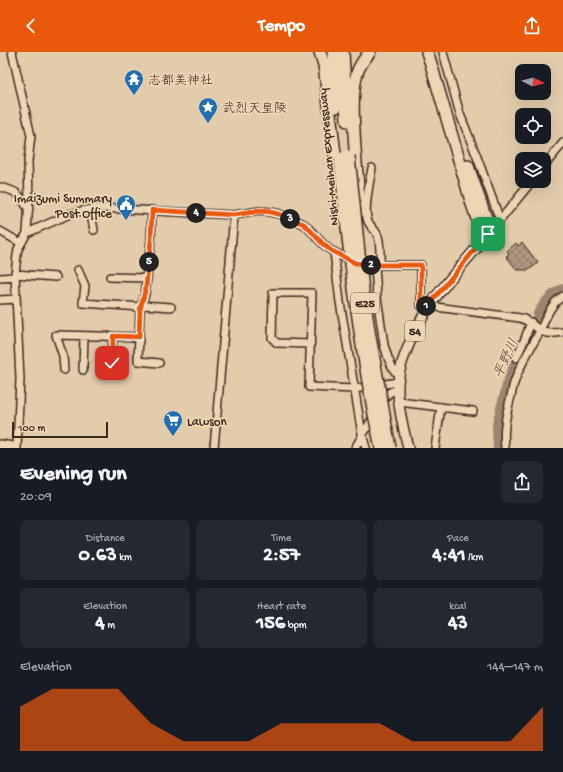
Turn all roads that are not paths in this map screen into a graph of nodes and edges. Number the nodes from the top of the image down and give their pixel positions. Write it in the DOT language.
graph roads {
  1 [pos="12,52"];
  2 [pos="320,52"];
  3 [pos="333,52"];
  4 [pos="343,52"];
  5 [pos="370,52"];
  6 [pos="424,52"];
  7 [pos="427,52"];
  8 [pos="433,52"];
  9 [pos="443,52"];
  10 [pos="431,64"];
  11 [pos="563,143"];
  12 [pos="345,157"];
  13 [pos="551,158"];
  14 [pos="372,168"];
  15 [pos="0,187"];
  16 [pos="526,188"];
  17 [pos="90,209"];
  18 [pos="29,210"];
  19 [pos="152,210"];
  20 [pos="234,215"];
  21 [pos="500,220"];
  22 [pos="94,230"];
  23 [pos="0,231"];
  24 [pos="27,232"];
  25 [pos="488,234"];
  26 [pos="21,243"];
  27 [pos="334,252"];
  28 [pos="378,265"];
  29 [pos="78,270"];
  30 [pos="15,276"];
  31 [pos="56,277"];
  32 [pos="110,277"];
  33 [pos="0,278"];
  34 [pos="147,278"];
  35 [pos="563,296"];
  36 [pos="16,299"];
  37 [pos="0,300"];
  38 [pos="141,306"];
  39 [pos="429,306"];
  40 [pos="171,307"];
  41 [pos="536,326"];
  42 [pos="563,332"];
  43 [pos="84,336"];
  44 [pos="113,336"];
  45 [pos="139,337"];
  46 [pos="310,344"];
  47 [pos="516,358"];
  48 [pos="112,363"];
  49 [pos="159,363"];
  50 [pos="64,370"];
  51 [pos="83,370"];
  52 [pos="398,383"];
  53 [pos="354,389"];
  54 [pos="399,402"];
  55 [pos="441,407"];
  56 [pos="473,410"];
  57 [pos="362,434"];
  58 [pos="0,446"];
  59 [pos="13,448"];
  60 [pos="17,448"];
  61 [pos="214,448"];
  62 [pos="355,448"];
  63 [pos="366,448"];
  64 [pos="381,448"];
  65 [pos="390,448"];
  66 [pos="408,448"];
  67 [pos="435,448"];
  68 [pos="505,448"];
  1 -- 18 [label="street"];
  2 -- 12 [label="highway"];
  3 -- 12 [label="highway, Nishi-Meihan Expressway / E25"];
  4 -- 12 [label="highway, Nishi-Meihan Expressway / E25"];
  5 -- 12 [label="highway"];
  6 -- 10 [label="highway"];
  7 -- 10 [label="highway"];
  8 -- 25 [label="highway"];
  9 -- 21 [label="street"];
  10 -- 25 [label="highway"];
  11 -- 13 [label="street"];
  12 -- 64 [label="highway, Nishi-Meihan Expressway / E25, bridge"];
  12 -- 65 [label="highway, Nishi-Meihan Expressway / E25, bridge"];
  14 -- 28 [label="street"];
  15 -- 18 [label="street"];
  16 -- 21 [label="street"];
  17 -- 19 [label="street"];
  17 -- 22 [label="street"];
  17 -- 24 [label="street"];
  18 -- 24 [label="street"];
  19 -- 20 [label="street"];
  19 -- 34 [label="street"];
  20 -- 27 [label="street"];
  20 -- 61 [label="street"];
  21 -- 25 [label="street"];
  23 -- 26 [label="street"];
  24 -- 26 [label="street"];
  25 -- 39 [label="main road, 54"];
  26 -- 30 [label="street"];
  27 -- 28 [label="street"];
  27 -- 53 [label="street"];
  28 -- 39 [label="street"];
  28 -- 52 [label="street"];
  29 -- 38 [label="street"];
  30 -- 31 [label="street"];
  30 -- 33 [label="street"];
  30 -- 36 [label="street"];
  32 -- 34 [label="street"];
  34 -- 38 [label="street"];
  35 -- 41 [label="street"];
  36 -- 37 [label="street"];
  36 -- 60 [label="street"];
  38 -- 40 [label="street"];
  38 -- 45 [label="street"];
  39 -- 41 [label="street"];
  39 -- 52 [label="main road, 54"];
  41 -- 42 [label="street"];
  41 -- 47 [label="street"];
  41 -- 68 [label="street"];
  43 -- 44 [label="street"];
  43 -- 50 [label="street"];
  43 -- 51 [label="street"];
  44 -- 45 [label="street"];
  44 -- 48 [label="street"];
  45 -- 49 [label="street"];
  46 -- 46 [label="street"];
  46 -- 53 [label="street"];
  52 -- 53 [label="street"];
  52 -- 54 [label="main road, 54"];
  52 -- 57 [label="street"];
  53 -- 57 [label="street"];
  54 -- 55 [label="street"];
  54 -- 66 [label="main road, 54"];
  55 -- 56 [label="street"];
  55 -- 67 [label="street"];
  57 -- 62 [label="street"];
  57 -- 63 [label="street"];
  58 -- 59 [label="highway"];
}
